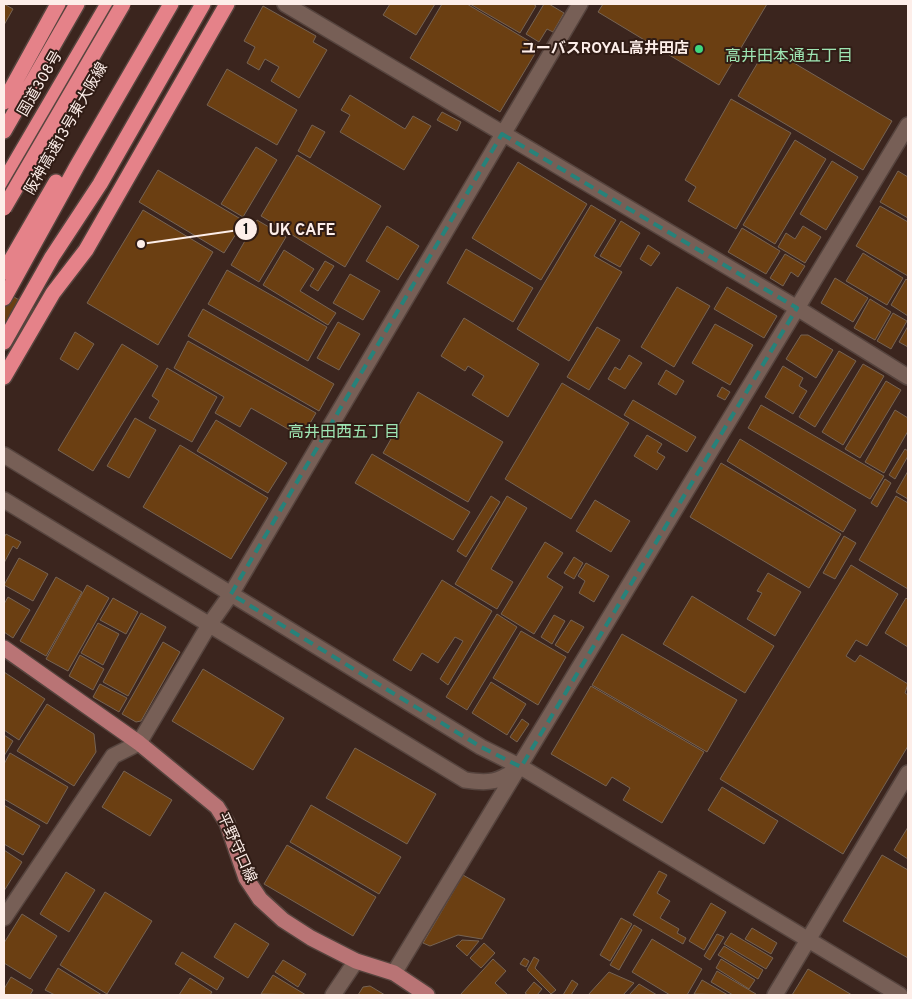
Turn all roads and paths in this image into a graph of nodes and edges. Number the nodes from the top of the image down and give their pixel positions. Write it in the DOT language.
graph roads {
  1 [pos="58,4"];
  2 [pos="76,4"];
  3 [pos="108,4"];
  4 [pos="123,4"];
  5 [pos="161,4"];
  6 [pos="171,4"];
  7 [pos="203,4"];
  8 [pos="228,4"];
  9 [pos="285,4"];
  10 [pos="580,4"];
  11 [pos="4,102"];
  12 [pos="908,125"];
  13 [pos="4,131"];
  14 [pos="502,134"];
  15 [pos="4,182"];
  16 [pos="4,208"];
  17 [pos="4,272"];
  18 [pos="4,298"];
  19 [pos="797,308"];
  20 [pos="4,342"];
  21 [pos="4,377"];
  22 [pos="908,377"];
  23 [pos="4,456"];
  24 [pos="4,500"];
  25 [pos="231,594"];
  26 [pos="210,624"];
  27 [pos="4,648"];
  28 [pos="139,743"];
  29 [pos="521,767"];
  30 [pos="908,773"];
  31 [pos="4,918"];
  32 [pos="808,939"];
  33 [pos="356,961"];
  34 [pos="394,973"];
  35 [pos="333,995"];
  36 [pos="428,995"];
  37 [pos="774,995"];
  38 [pos="900,995"];
  1 -- 11 [label="highway"];
  2 -- 13 [label="highway"];
  3 -- 15 [label="highway, 国道308号"];
  4 -- 16 [label="highway, 阪神高速13号東大阪線, bridge"];
  5 -- 17 [label="highway, 阪神高速13号東大阪線"];
  6 -- 18 [label="highway"];
  7 -- 20 [label="highway"];
  8 -- 21 [label="highway"];
  9 -- 14 [label="street"];
  10 -- 14 [label="street"];
  12 -- 19 [label="street"];
  14 -- 19 [label="street"];
  14 -- 25 [label="street"];
  19 -- 22 [label="street"];
  19 -- 29 [label="street"];
  23 -- 25 [label="street"];
  24 -- 26 [label="street"];
  25 -- 26 [label="street"];
  25 -- 29 [label="street"];
  26 -- 28 [label="street"];
  26 -- 29 [label="street"];
  27 -- 28 [label="main road, 平野守口線"];
  28 -- 31 [label="street"];
  28 -- 33 [label="main road, 平野守口線"];
  29 -- 32 [label="street"];
  29 -- 34 [label="street"];
  30 -- 32 [label="street"];
  32 -- 37 [label="street"];
  32 -- 38 [label="street"];
  33 -- 34 [label="main road, 平野守口線"];
  33 -- 35 [label="street"];
  34 -- 36 [label="main road, 平野守口線"];
}
